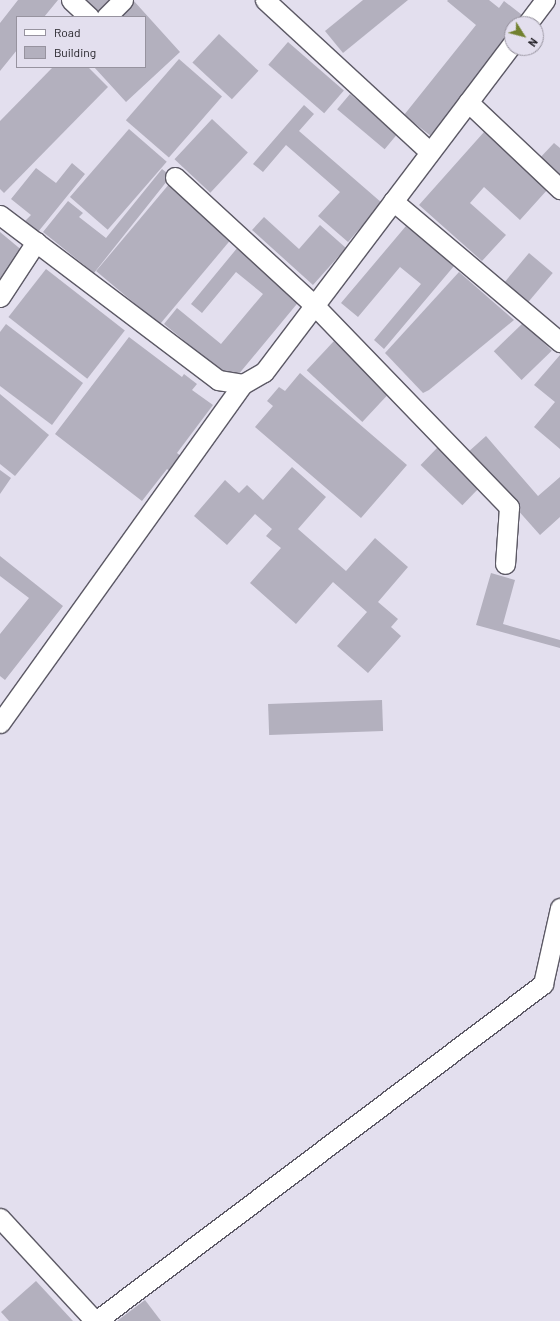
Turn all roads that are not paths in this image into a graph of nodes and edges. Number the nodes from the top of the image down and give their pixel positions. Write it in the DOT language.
graph roads {
  1 [pos="71,0"];
  2 [pos="123,0"];
  3 [pos="265,0"];
  4 [pos="545,0"];
  5 [pos="88,16"];
  6 [pos="107,16"];
  7 [pos="533,16"];
  8 [pos="504,55"];
  9 [pos="468,102"];
  10 [pos="430,152"];
  11 [pos="175,177"];
  12 [pos="560,189"];
  13 [pos="393,201"];
  14 [pos="0,215"];
  15 [pos="36,242"];
  16 [pos="0,297"];
  17 [pos="314,305"];
  18 [pos="560,342"];
  19 [pos="243,384"];
  20 [pos="505,564"];
  21 [pos="0,722"];
  22 [pos="560,908"];
  23 [pos="0,1218"];
  24 [pos="95,1321"];
  1 -- 5 [label="street"];
  2 -- 6 [label="street"];
  3 -- 10 [label="street"];
  4 -- 7 [label="street"];
  8 -- 9 [label="street"];
  9 -- 10 [label="street"];
  9 -- 12 [label="street"];
  10 -- 13 [label="street"];
  11 -- 17 [label="street"];
  13 -- 17 [label="street"];
  13 -- 18 [label="street"];
  14 -- 15 [label="street"];
  15 -- 16 [label="street"];
  15 -- 19 [label="street"];
  17 -- 19 [label="street"];
  17 -- 20 [label="street"];
  19 -- 21 [label="street"];
  22 -- 24 [label="street"];
  23 -- 24 [label="street"];
}
